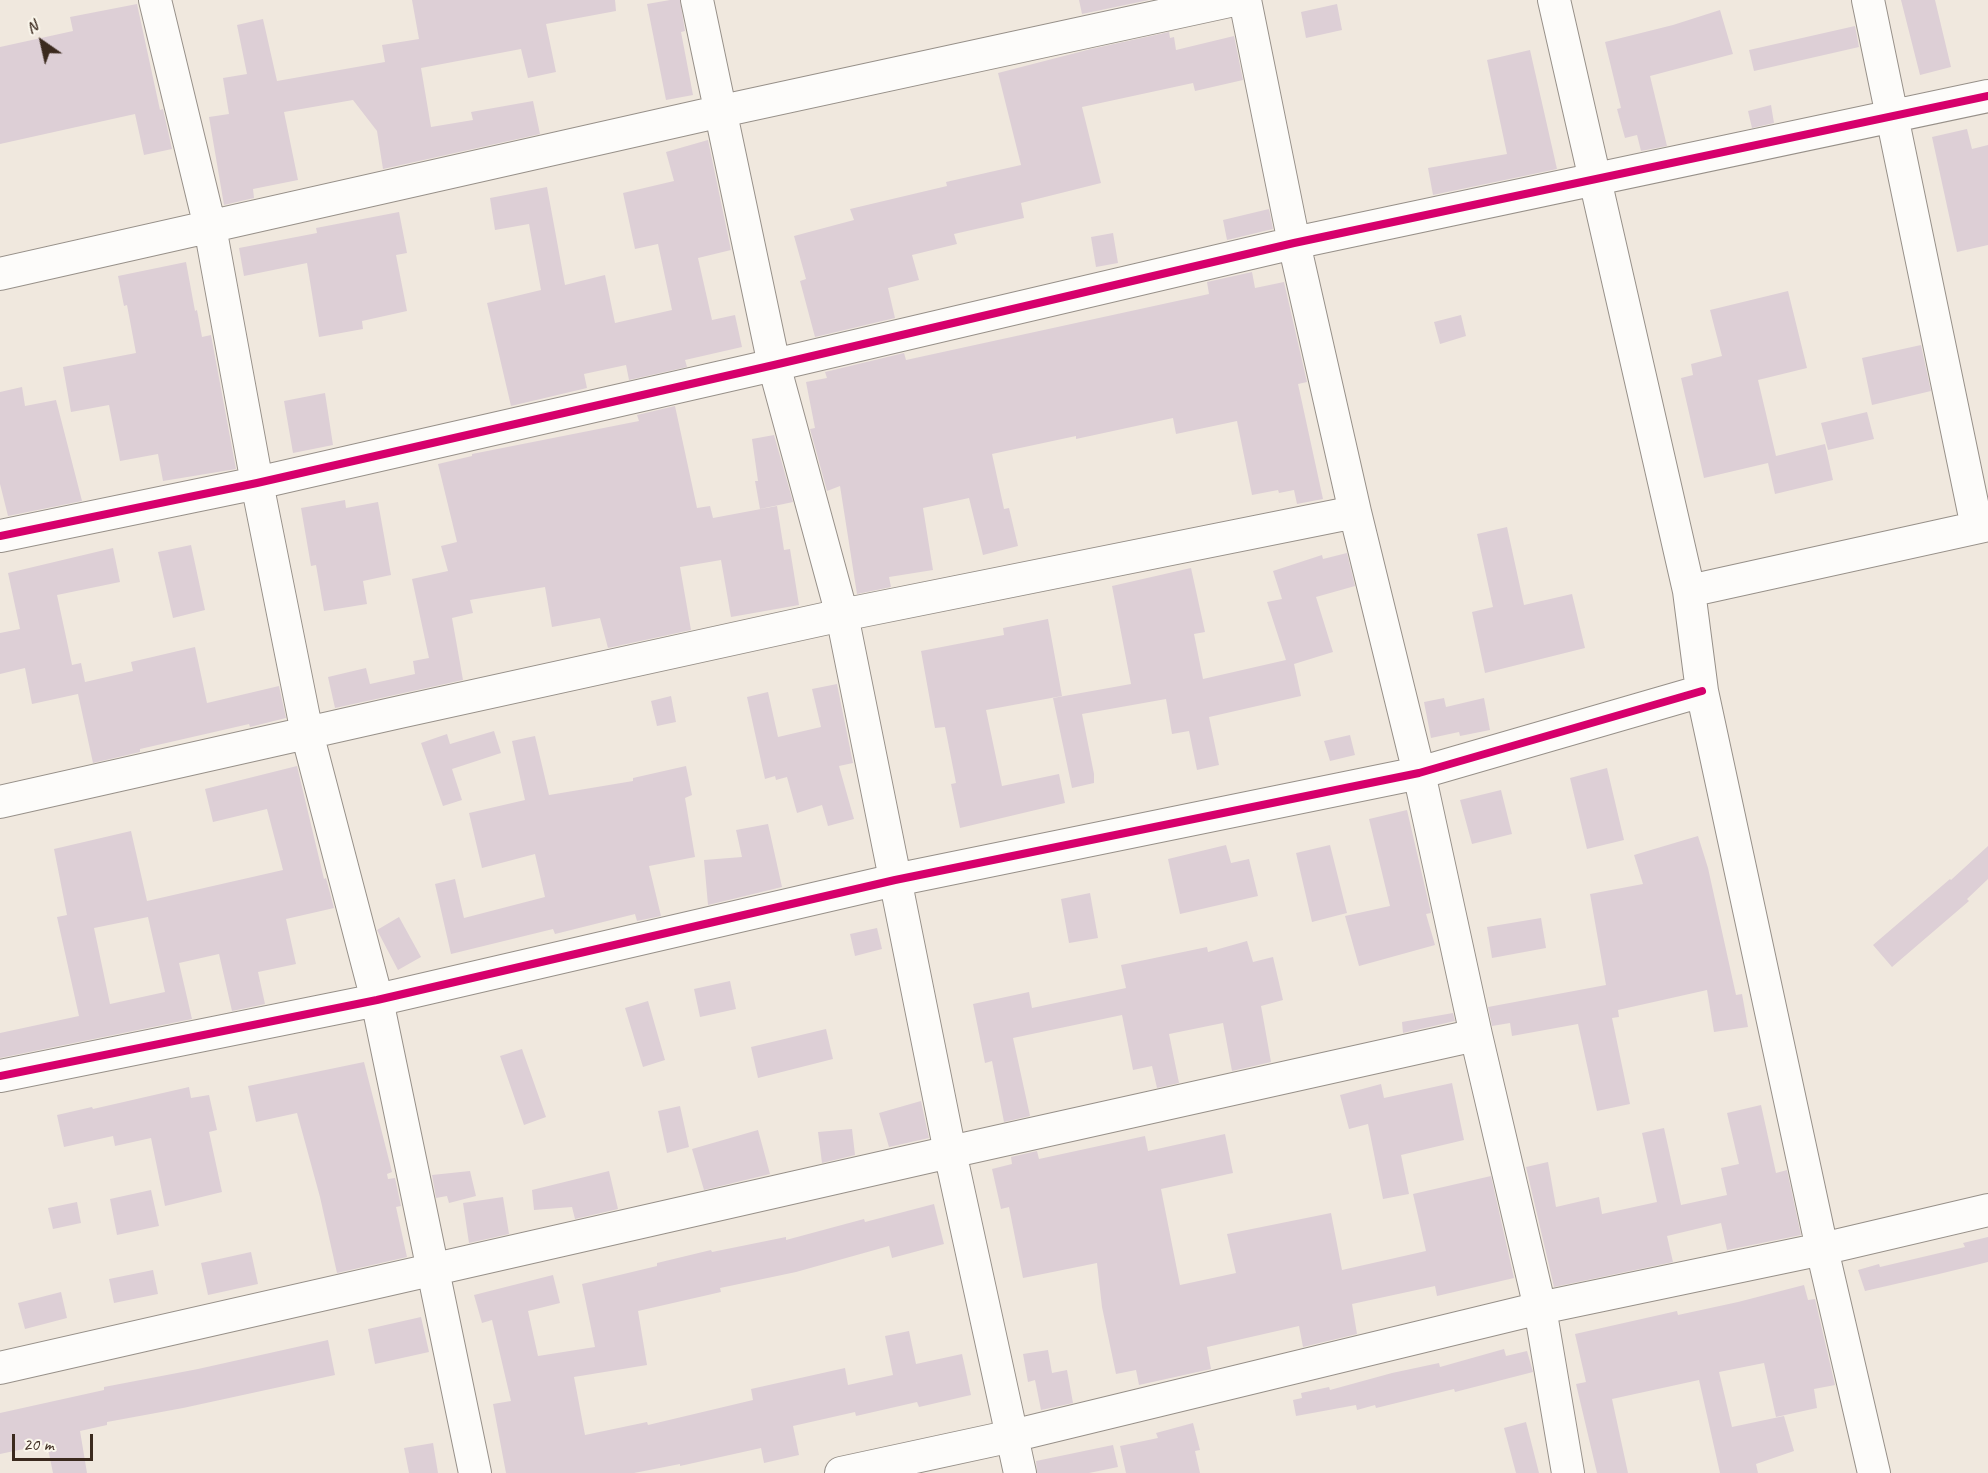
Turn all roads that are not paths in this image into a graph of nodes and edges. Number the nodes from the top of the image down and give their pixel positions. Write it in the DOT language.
graph roads {
  1 [pos="155,0"];
  2 [pos="697,0"];
  3 [pos="1234,0"];
  4 [pos="1245,0"];
  5 [pos="1554,0"];
  6 [pos="1868,0"];
  7 [pos="1988,96"];
  8 [pos="722,111"];
  9 [pos="1892,116"];
  10 [pos="1593,180"];
  11 [pos="210,227"];
  12 [pos="1293,243"];
  13 [pos="0,274"];
  14 [pos="774,365"];
  15 [pos="256,483"];
  16 [pos="1355,512"];
  17 [pos="1983,526"];
  18 [pos="0,536"];
  19 [pos="1689,591"];
  20 [pos="842,615"];
  21 [pos="1702,691"];
  22 [pos="307,733"];
  23 [pos="1419,773"];
  24 [pos="0,802"];
  25 [pos="895,880"];
  26 [pos="377,1000"];
  27 [pos="1476,1035"];
  28 [pos="0,1076"];
  29 [pos="950,1152"];
  30 [pos="1988,1210"];
  31 [pos="1822,1249"];
  32 [pos="434,1270"];
  33 [pos="1539,1308"];
  34 [pos="0,1368"];
  35 [pos="1012,1436"];
  36 [pos="475,1473"];
  37 [pos="841,1473"];
  38 [pos="1020,1473"];
  39 [pos="1568,1473"];
  40 [pos="1874,1473"];
  1 -- 11 [label="street"];
  2 -- 8 [label="street"];
  3 -- 8 [label="street"];
  4 -- 12 [label="street"];
  5 -- 10 [label="street"];
  6 -- 9 [label="street"];
  7 -- 9 [label="street"];
  8 -- 11 [label="street"];
  8 -- 14 [label="street"];
  9 -- 10 [label="street"];
  9 -- 17 [label="street"];
  10 -- 12 [label="street"];
  10 -- 19 [label="street"];
  11 -- 13 [label="street"];
  11 -- 15 [label="street"];
  12 -- 14 [label="street"];
  12 -- 16 [label="street"];
  14 -- 15 [label="street"];
  14 -- 20 [label="street"];
  15 -- 18 [label="street"];
  15 -- 22 [label="street"];
  16 -- 20 [label="street"];
  16 -- 23 [label="street"];
  17 -- 19 [label="street"];
  19 -- 21 [label="street"];
  20 -- 22 [label="street"];
  20 -- 25 [label="street"];
  21 -- 23 [label="street"];
  21 -- 31 [label="street"];
  22 -- 24 [label="street"];
  22 -- 26 [label="street"];
  23 -- 25 [label="street"];
  23 -- 27 [label="street"];
  25 -- 26 [label="street"];
  25 -- 29 [label="street"];
  26 -- 28 [label="street"];
  26 -- 32 [label="street"];
  27 -- 29 [label="street"];
  27 -- 33 [label="street"];
  29 -- 32 [label="street"];
  29 -- 35 [label="street"];
  30 -- 31 [label="street"];
  31 -- 33 [label="street"];
  31 -- 40 [label="street"];
  32 -- 34 [label="street"];
  32 -- 36 [label="street"];
  33 -- 35 [label="street"];
  33 -- 39 [label="street"];
  35 -- 37 [label="street"];
  35 -- 38 [label="street"];
}
